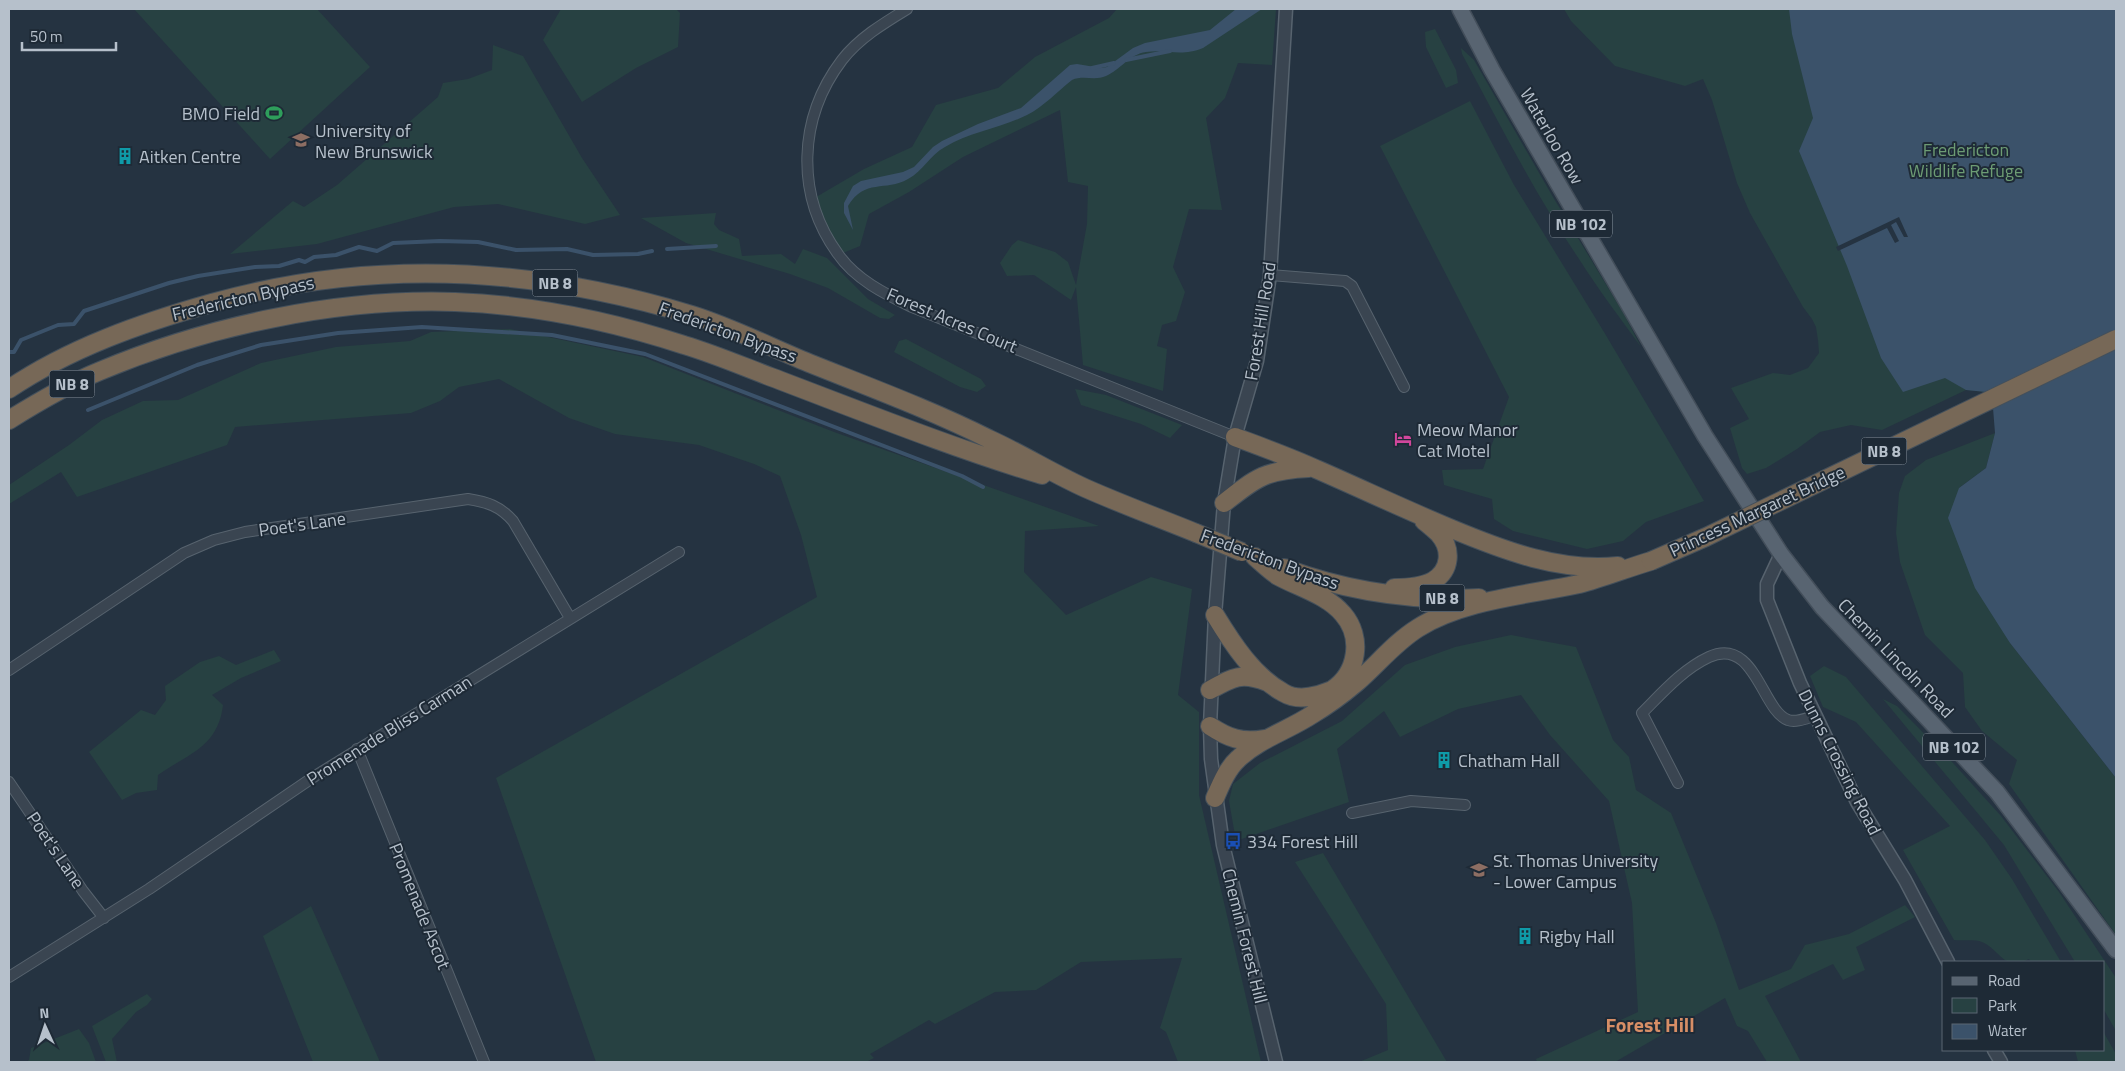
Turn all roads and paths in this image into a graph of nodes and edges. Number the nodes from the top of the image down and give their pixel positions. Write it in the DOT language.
graph roads {
  1 [pos="907,9"];
  2 [pos="1286,9"];
  3 [pos="1460,9"];
  4 [pos="1270,274"];
  5 [pos="2116,339"];
  6 [pos="1404,387"];
  7 [pos="9,389"];
  8 [pos="9,420"];
  9 [pos="1235,437"];
  10 [pos="1313,467"];
  11 [pos="1083,487"];
  12 [pos="1224,502"];
  13 [pos="1416,514"];
  14 [pos="679,552"];
  15 [pos="1248,554"];
  16 [pos="1781,554"];
  17 [pos="1651,561"];
  18 [pos="1360,590"];
  19 [pos="1524,594"];
  20 [pos="1215,615"];
  21 [pos="570,618"];
  22 [pos="9,670"];
  23 [pos="1267,682"];
  24 [pos="1210,690"];
  25 [pos="1814,716"];
  26 [pos="1210,726"];
  27 [pos="1269,738"];
  28 [pos="357,749"];
  29 [pos="9,782"];
  30 [pos="1678,783"];
  31 [pos="1215,798"];
  32 [pos="1465,805"];
  33 [pos="1352,814"];
  34 [pos="104,918"];
  35 [pos="2116,950"];
  36 [pos="1947,961"];
  37 [pos="9,977"];
  38 [pos="1995,1051"];
  39 [pos="484,1062"];
  40 [pos="1276,1062"];
  41 [pos="2001,1062"];
  1 -- 9 [label="street, Forest Acres Court"];
  2 -- 4 [label="street, Forest Hill Road"];
  3 -- 16 [label="main road, Waterloo Row / NB 102"];
  4 -- 6 [label="street"];
  4 -- 9 [label="street, Forest Hill Road"];
  5 -- 17 [label="highway, Princess Margaret Bridge / NB 8, bridge"];
  7 -- 11 [label="highway, Fredericton Bypass / NB 8"];
  8 -- 11 [label="highway, Fredericton Bypass / NB 8"];
  9 -- 10 [label="highway"];
  9 -- 12 [label="street, Forest Hill Road"];
  10 -- 12 [label="highway"];
  10 -- 13 [label="highway"];
  11 -- 15 [label="highway, Fredericton Bypass / NB 8, bridge"];
  12 -- 20 [label="street, Forest Hill Road"];
  13 -- 17 [label="highway"];
  13 -- 18 [label="highway"];
  14 -- 21 [label="street, Promenade Bliss Carman"];
  15 -- 18 [label="highway, Fredericton Bypass / NB 8"];
  15 -- 23 [label="highway"];
  16 -- 25 [label="street, Dunns Crossing Road"];
  16 -- 35 [label="main road, Chemin Lincoln Road / NB 102"];
  17 -- 19 [label="highway, Princess Margaret Bridge / NB 8"];
  18 -- 19 [label="highway, Fredericton Bypass / NB 8"];
  19 -- 27 [label="highway"];
  20 -- 23 [label="highway"];
  20 -- 24 [label="street, Forest Hill Road"];
  21 -- 22 [label="street, Poet's Lane"];
  21 -- 28 [label="street, Promenade Bliss Carman"];
  23 -- 24 [label="highway"];
  24 -- 26 [label="street, Chemin Forest Hill"];
  25 -- 30 [label="street"];
  25 -- 36 [label="street, Dunns Crossing Road"];
  26 -- 27 [label="highway"];
  26 -- 31 [label="street, Chemin Forest Hill"];
  27 -- 31 [label="highway"];
  28 -- 34 [label="street, Promenade Bliss Carman"];
  28 -- 39 [label="street, Promenade Ascot"];
  29 -- 34 [label="street, Poet's Lane"];
  31 -- 40 [label="street, Chemin Forest Hill"];
  32 -- 33 [label="street"];
  34 -- 37 [label="street, Promenade Bliss Carman"];
  38 -- 41 [label="street"];
}
